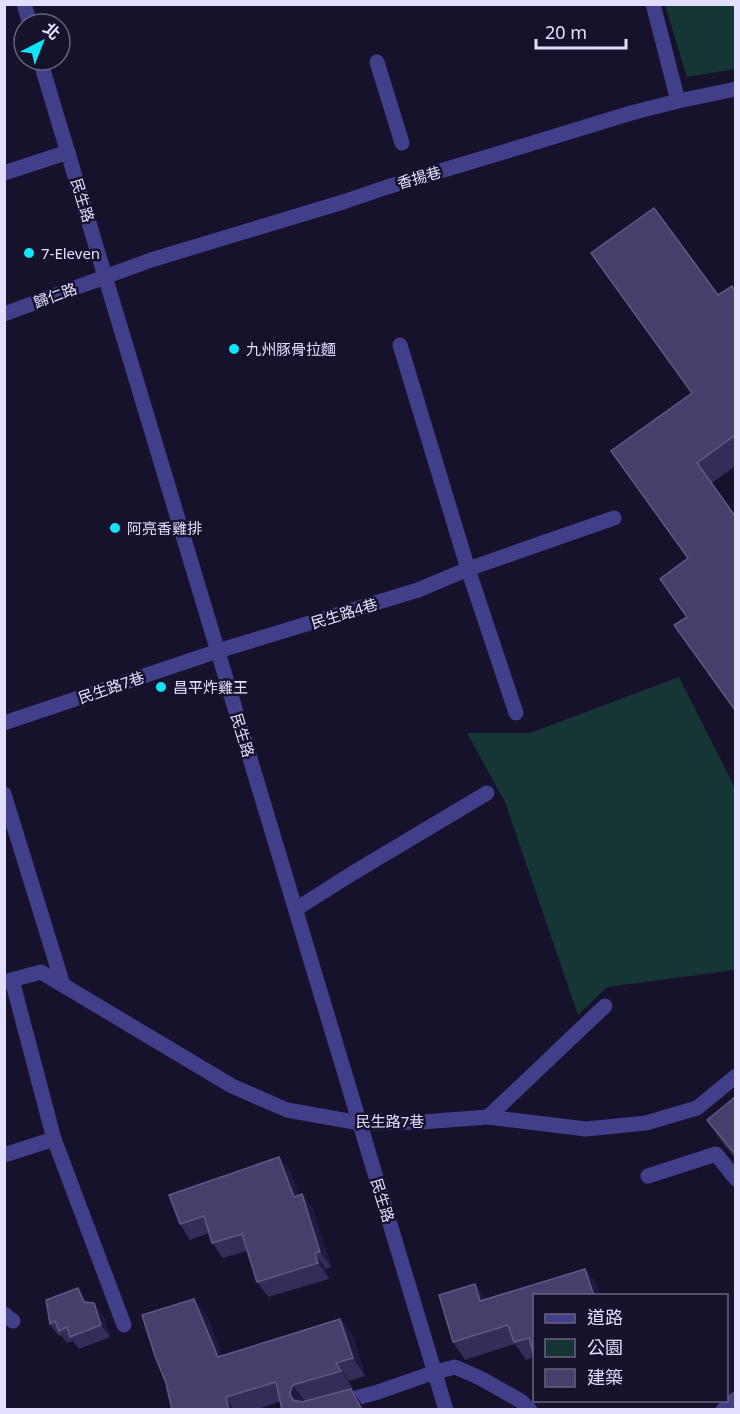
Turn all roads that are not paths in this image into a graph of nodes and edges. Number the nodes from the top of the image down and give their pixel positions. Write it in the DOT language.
graph roads {
  1 [pos="653,4"];
  2 [pos="377,62"];
  3 [pos="44,72"];
  4 [pos="735,89"];
  5 [pos="678,100"];
  6 [pos="402,143"];
  7 [pos="68,152"];
  8 [pos="4,173"];
  9 [pos="106,276"];
  10 [pos="4,314"];
  11 [pos="400,345"];
  12 [pos="614,518"];
  13 [pos="468,569"];
  14 [pos="218,651"];
  15 [pos="516,713"];
  16 [pos="4,723"];
  17 [pos="487,793"];
  18 [pos="4,794"];
  19 [pos="296,909"];
  20 [pos="8,981"];
  21 [pos="63,985"];
  22 [pos="605,1006"];
  23 [pos="735,1076"];
  24 [pos="488,1117"];
  25 [pos="360,1123"];
  26 [pos="54,1139"];
  27 [pos="4,1155"];
  28 [pos="648,1176"];
  29 [pos="735,1179"];
  30 [pos="124,1325"];
  31 [pos="435,1372"];
  32 [pos="735,1399"];
  33 [pos="312,1410"];
  34 [pos="446,1410"];
  35 [pos="530,1410"];
  36 [pos="723,1410"];
  1 -- 5 [label="street"];
  2 -- 6 [label="street"];
  3 -- 7 [label="street, 民生路"];
  4 -- 5 [label="street, 香揚巷"];
  5 -- 9 [label="street, 香揚巷"];
  7 -- 8 [label="street"];
  7 -- 9 [label="street, 民生路"];
  9 -- 10 [label="street, 歸仁路"];
  9 -- 14 [label="street, 民生路"];
  11 -- 13 [label="street"];
  12 -- 13 [label="street, 民生路4巷"];
  13 -- 14 [label="street, 民生路4巷"];
  13 -- 15 [label="street"];
  14 -- 16 [label="street, 民生路7巷"];
  14 -- 19 [label="street, 民生路"];
  17 -- 19 [label="street"];
  18 -- 21 [label="street"];
  19 -- 25 [label="street, 民生路"];
  20 -- 21 [label="street, 民生路7巷"];
  20 -- 26 [label="street, 民生路7巷"];
  21 -- 25 [label="street, 民生路7巷"];
  22 -- 24 [label="street"];
  23 -- 24 [label="street, 民生路7巷"];
  24 -- 25 [label="street, 民生路7巷"];
  25 -- 31 [label="street, 民生路"];
  26 -- 27 [label="street"];
  26 -- 30 [label="street, 民生路7巷"];
  28 -- 29 [label="street"];
  31 -- 33 [label="street"];
  31 -- 34 [label="street, 民生路"];
  31 -- 35 [label="street"];
  32 -- 36 [label="street"];
}
